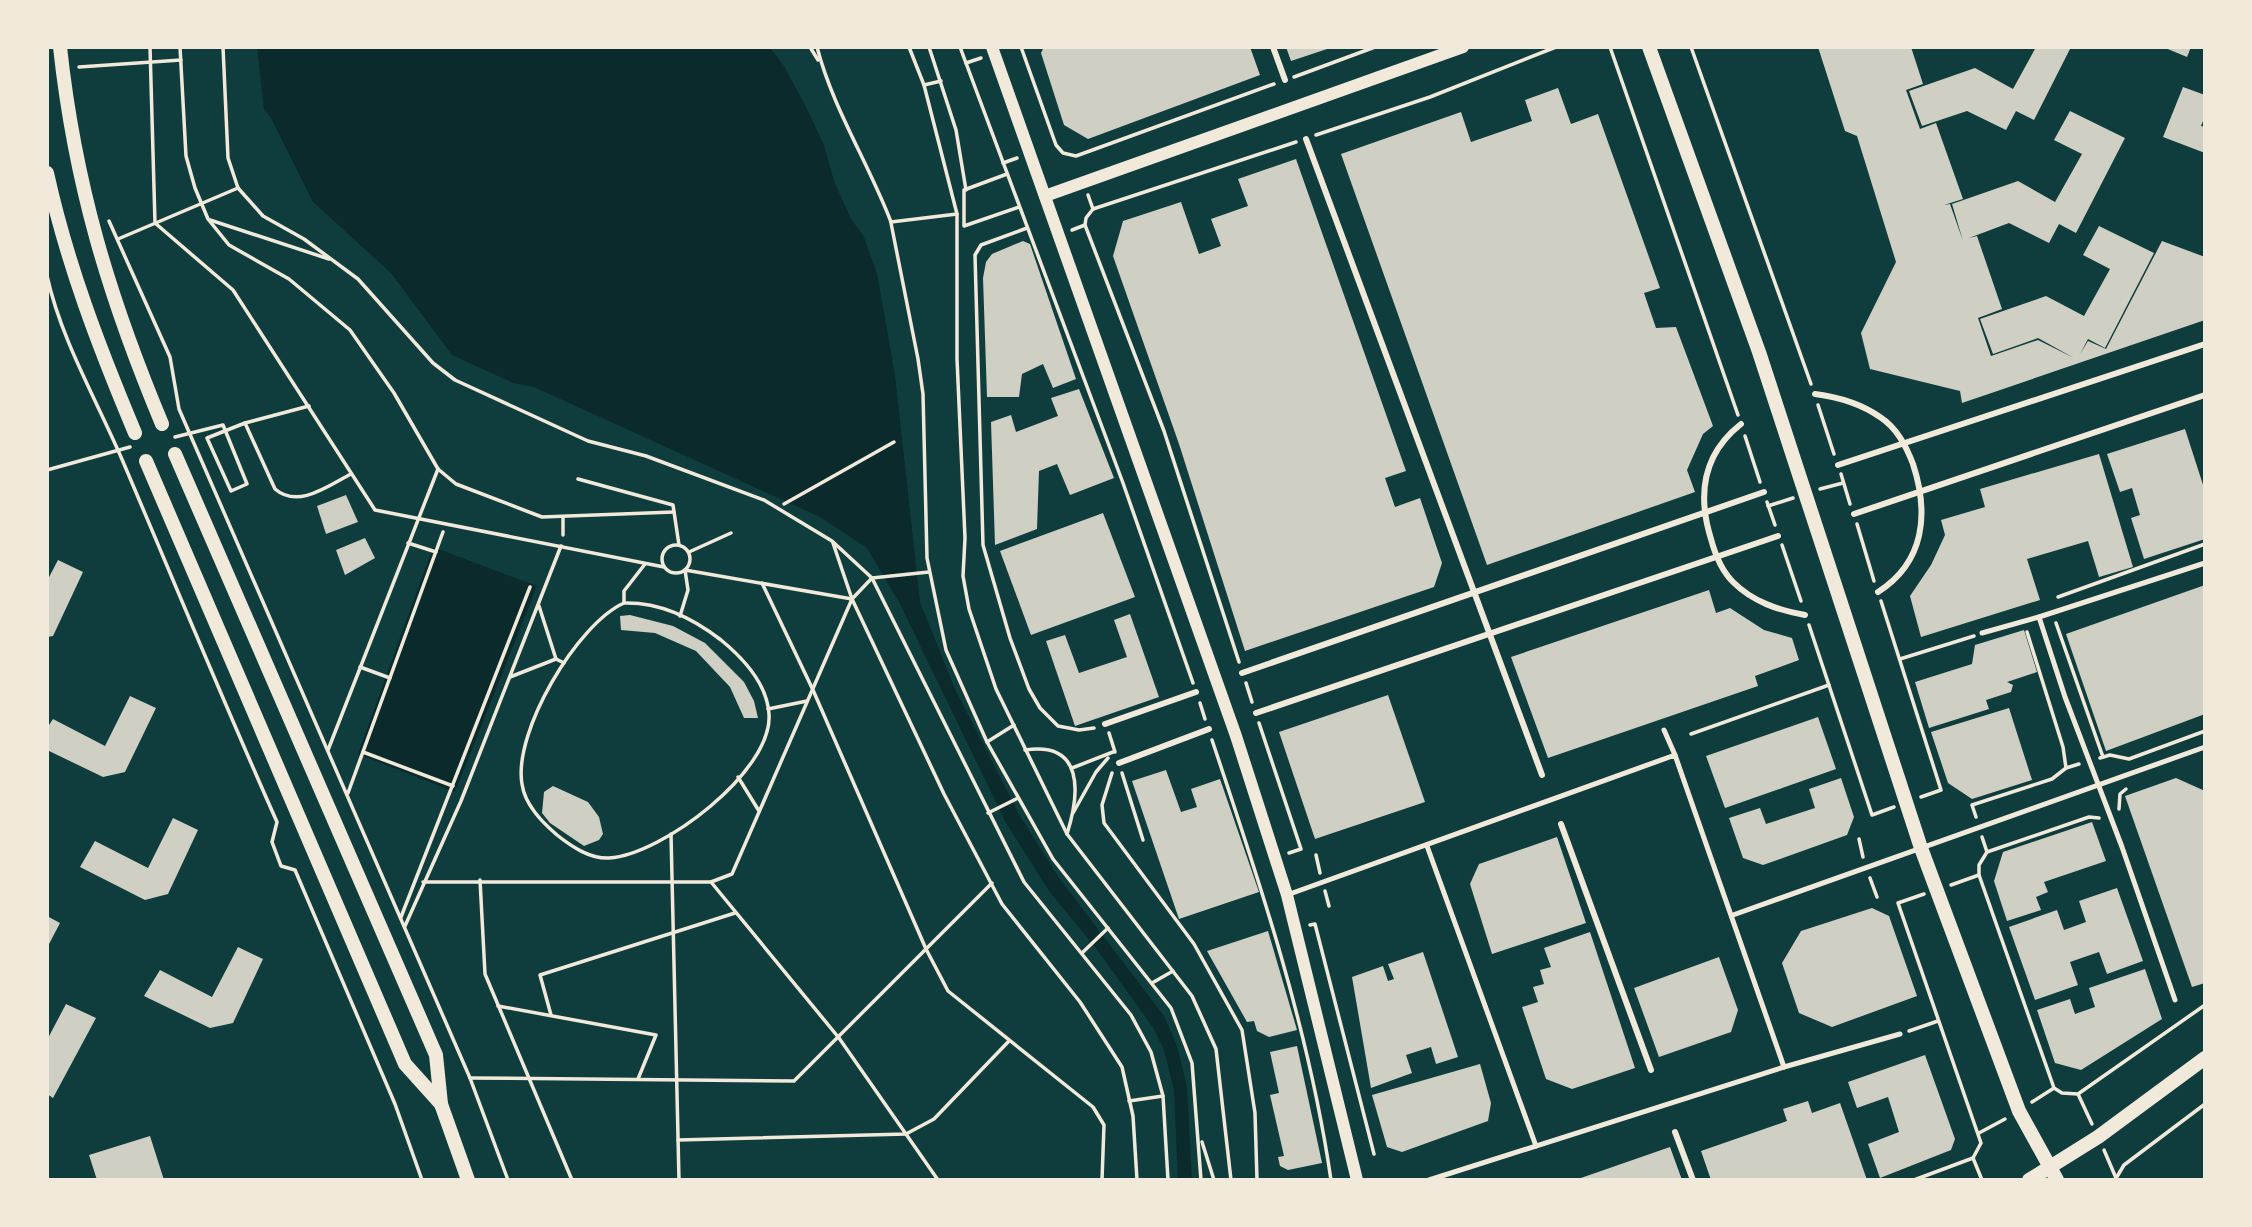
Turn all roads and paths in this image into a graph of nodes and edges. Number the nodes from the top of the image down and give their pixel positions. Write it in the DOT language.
graph roads {
  1 [pos="60,47"];
  2 [pos="150,47"];
  3 [pos="180,47"];
  4 [pos="223,47"];
  5 [pos="810,47"];
  6 [pos="817,47"];
  7 [pos="909,47"];
  8 [pos="929,47"];
  9 [pos="960,47"];
  10 [pos="992,47"];
  11 [pos="1021,47"];
  12 [pos="1273,47"];
  13 [pos="1375,47"];
  14 [pos="1463,47"];
  15 [pos="1556,47"];
  16 [pos="1610,47"];
  17 [pos="1649,47"];
  18 [pos="1691,47"];
  19 [pos="78,57"];
  20 [pos="181,60"];
  21 [pos="150,63"];
  22 [pos="822,65"];
  23 [pos="79,67"];
  24 [pos="80,80"];
  25 [pos="1285,80"];
  26 [pos="941,81"];
  27 [pos="924,85"];
  28 [pos="1306,139"];
  29 [pos="47,173"];
  30 [pos="1007,174"];
  31 [pos="238,188"];
  32 [pos="965,190"];
  33 [pos="1045,195"];
  34 [pos="201,204"];
  35 [pos="1019,206"];
  36 [pos="104,210"];
  37 [pos="957,214"];
  38 [pos="208,219"];
  39 [pos="891,222"];
  40 [pos="155,223"];
  41 [pos="1027,228"];
  42 [pos="118,239"];
  43 [pos="335,261"];
  44 [pos="47,276"];
  45 [pos="2205,344"];
  46 [pos="1815,394"];
  47 [pos="2205,396"];
  48 [pos="309,406"];
  49 [pos="245,423"];
  50 [pos="162,424"];
  51 [pos="1741,424"];
  52 [pos="136,439"];
  53 [pos="162,440"];
  54 [pos="894,442"];
  55 [pos="1905,443"];
  56 [pos="175,454"];
  57 [pos="146,461"];
  58 [pos="1838,465"];
  59 [pos="438,469"];
  60 [pos="47,470"];
  61 [pos="351,474"];
  62 [pos="578,479"];
  63 [pos="1922,491"];
  64 [pos="1764,492"];
  65 [pos="784,504"];
  66 [pos="674,512"];
  67 [pos="1703,513"];
  68 [pos="1853,514"];
  69 [pos="563,518"];
  70 [pos="418,519"];
  71 [pos="443,532"];
  72 [pos="731,533"];
  73 [pos="563,535"];
  74 [pos="1778,536"];
  75 [pos="832,541"];
  76 [pos="408,543"];
  77 [pos="2205,544"];
  78 [pos="679,545"];
  79 [pos="561,546"];
  80 [pos="436,552"];
  81 [pos="688,552"];
  82 [pos="1716,556"];
  83 [pos="2205,563"];
  84 [pos="645,564"];
  85 [pos="664,567"];
  86 [pos="685,570"];
  87 [pos="929,572"];
  88 [pos="872,578"];
  89 [pos="762,583"];
  90 [pos="530,587"];
  91 [pos="1878,592"];
  92 [pos="1474,594"];
  93 [pos="2057,597"];
  94 [pos="852,599"];
  95 [pos="624,603"];
  96 [pos="538,604"];
  97 [pos="1805,615"];
  98 [pos="681,616"];
  99 [pos="2039,617"];
  100 [pos="2068,619"];
  101 [pos="2022,628"];
  102 [pos="1489,633"];
  103 [pos="1982,633"];
  104 [pos="556,659"];
  105 [pos="1900,659"];
  106 [pos="564,663"];
  107 [pos="360,667"];
  108 [pos="1242,673"];
  109 [pos="510,677"];
  110 [pos="390,678"];
  111 [pos="1829,685"];
  112 [pos="813,690"];
  113 [pos="1196,692"];
  114 [pos="808,701"];
  115 [pos="768,709"];
  116 [pos="1256,713"];
  117 [pos="1105,724"];
  118 [pos="1014,725"];
  119 [pos="1209,729"];
  120 [pos="1664,730"];
  121 [pos="2205,731"];
  122 [pos="1691,734"];
  123 [pos="987,742"];
  124 [pos="2205,747"];
  125 [pos="328,750"];
  126 [pos="1025,750"];
  127 [pos="1115,751"];
  128 [pos="363,752"];
  129 [pos="1675,755"];
  130 [pos="2103,757"];
  131 [pos="2088,761"];
  132 [pos="1119,763"];
  133 [pos="1072,768"];
  134 [pos="2066,768"];
  135 [pos="1542,775"];
  136 [pos="738,777"];
  137 [pos="453,786"];
  138 [pos="2098,786"];
  139 [pos="2128,786"];
  140 [pos="1941,790"];
  141 [pos="347,795"];
  142 [pos="1018,798"];
  143 [pos="1972,806"];
  144 [pos="760,811"];
  145 [pos="988,813"];
  146 [pos="1072,813"];
  147 [pos="2109,813"];
  148 [pos="1561,824"];
  149 [pos="671,834"];
  150 [pos="1067,834"];
  151 [pos="1143,840"];
  152 [pos="1427,846"];
  153 [pos="1921,848"];
  154 [pos="1301,849"];
  155 [pos="480,880"];
  156 [pos="423,882"];
  157 [pos="672,882"];
  158 [pos="711,882"];
  159 [pos="992,883"];
  160 [pos="1287,895"];
  161 [pos="1898,904"];
  162 [pos="736,913"];
  163 [pos="1733,915"];
  164 [pos="401,918"];
  165 [pos="1315,924"];
  166 [pos="405,926"];
  167 [pos="1108,928"];
  168 [pos="674,932"];
  169 [pos="926,949"];
  170 [pos="1082,953"];
  171 [pos="1173,971"];
  172 [pos="1152,983"];
  173 [pos="2175,1000"];
  174 [pos="2205,1005"];
  175 [pos="498,1006"];
  176 [pos="551,1015"];
  177 [pos="1939,1021"];
  178 [pos="1900,1034"];
  179 [pos="839,1038"];
  180 [pos="1009,1041"];
  181 [pos="2205,1058"];
  182 [pos="1784,1067"];
  183 [pos="1651,1070"];
  184 [pos="470,1078"];
  185 [pos="530,1078"];
  186 [pos="637,1080"];
  187 [pos="678,1081"];
  188 [pos="1163,1096"];
  189 [pos="1129,1101"];
  190 [pos="441,1104"];
  191 [pos="2205,1104"];
  192 [pos="1675,1132"];
  193 [pos="906,1134"];
  194 [pos="1200,1136"];
  195 [pos="678,1140"];
  196 [pos="1536,1146"];
  197 [pos="1374,1154"];
  198 [pos="1972,1158"];
  199 [pos="2054,1174"];
  200 [pos="422,1180"];
  201 [pos="468,1180"];
  202 [pos="508,1180"];
  203 [pos="572,1180"];
  204 [pos="679,1180"];
  205 [pos="938,1180"];
  206 [pos="1102,1180"];
  207 [pos="1137,1180"];
  208 [pos="1168,1180"];
  209 [pos="1201,1180"];
  210 [pos="1214,1180"];
  211 [pos="1231,1180"];
  212 [pos="1257,1180"];
  213 [pos="1331,1180"];
  214 [pos="1357,1180"];
  215 [pos="1429,1180"];
  216 [pos="1693,1180"];
  217 [pos="1914,1180"];
  218 [pos="1982,1180"];
  219 [pos="2029,1180"];
  220 [pos="2115,1180"];
  1 -- 50 [label="main road"];
  2 -- 21 [label="path"];
  3 -- 20 [label="path"];
  4 -- 31 [label="path"];
  5 -- 22 [label="path"];
  6 -- 22 [label="path"];
  7 -- 27 [label="path"];
  8 -- 26 [label="path"];
  9 -- 30 [label="path"];
  10 -- 33 [label="street"];
  11 -- 25 [label="path"];
  12 -- 25 [label="street"];
  13 -- 25 [label="path"];
  14 -- 33 [label="street"];
  15 -- 28 [label="path"];
  16 -- 51 [label="path"];
  17 -- 153 [label="main road"];
  18 -- 46 [label="path"];
  19 -- 23 [label="path"];
  20 -- 21 [label="path"];
  20 -- 34 [label="path"];
  21 -- 23 [label="path"];
  21 -- 40 [label="path"];
  22 -- 39 [label="path"];
  23 -- 24 [label="path"];
  26 -- 27 [label="path"];
  26 -- 32 [label="path"];
  27 -- 37 [label="path"];
  28 -- 92 [label="street"];
  28 -- 108 [label="path"];
  29 -- 52 [label="main road"];
  30 -- 32 [label="path"];
  30 -- 35 [label="path"];
  31 -- 34 [label="path"];
  31 -- 43 [label="path"];
  32 -- 35 [label="path"];
  33 -- 160 [label="street"];
  34 -- 38 [label="path"];
  34 -- 40 [label="path"];
  35 -- 41 [label="path"];
  36 -- 42 [label="path"];
  37 -- 39 [label="path"];
  37 -- 118 [label="path"];
  38 -- 43 [label="path"];
  38 -- 59 [label="path"];
  39 -- 87 [label="path"];
  40 -- 42 [label="path"];
  40 -- 48 [label="path"];
  41 -- 113 [label="path"];
  41 -- 117 [label="path"];
  42 -- 125 [label="path"];
  43 -- 75 [label="path"];
  44 -- 200 [label="path"];
  45 -- 55 [label="street"];
  46 -- 55 [label="street"];
  46 -- 58 [label="path"];
  47 -- 63 [label="street"];
  48 -- 49 [label="path"];
  48 -- 61 [label="path"];
  49 -- 53 [label="path"];
  49 -- 61 [label="path"];
  51 -- 67 [label="street"];
  52 -- 60 [label="path"];
  54 -- 65 [label="path"];
  55 -- 58 [label="street"];
  55 -- 63 [label="street"];
  56 -- 190 [label="main road"];
  57 -- 190 [label="main road"];
  58 -- 68 [label="path"];
  59 -- 69 [label="path"];
  59 -- 70 [label="path"];
  61 -- 70 [label="path"];
  62 -- 66 [label="path"];
  63 -- 68 [label="street"];
  63 -- 91 [label="street"];
  64 -- 67 [label="street"];
  66 -- 69 [label="path"];
  66 -- 78 [label="path"];
  67 -- 82 [label="street"];
  67 -- 92 [label="street"];
  68 -- 91 [label="path"];
  69 -- 73 [label="path"];
  70 -- 76 [label="path"];
  70 -- 79 [label="path"];
  71 -- 80 [label="path"];
  72 -- 81 [label="path"];
  74 -- 82 [label="street"];
  75 -- 88 [label="path"];
  75 -- 94 [label="path"];
  76 -- 80 [label="path"];
  76 -- 107 [label="path"];
  77 -- 93 [label="path"];
  78 -- 81 [label="path"];
  78 -- 85 [label="path"];
  79 -- 84 [label="path"];
  79 -- 96 [label="path"];
  80 -- 110 [label="path"];
  81 -- 86 [label="path"];
  82 -- 97 [label="street"];
  82 -- 102 [label="street"];
  83 -- 99 [label="lane"];
  84 -- 85 [label="path"];
  84 -- 95 [label="path"];
  85 -- 86 [label="path"];
  86 -- 89 [label="path"];
  86 -- 98 [label="path"];
  87 -- 88 [label="path"];
  87 -- 123 [label="path"];
  88 -- 94 [label="path"];
  88 -- 145 [label="path"];
  89 -- 94 [label="path"];
  89 -- 112 [label="path"];
  90 -- 137 [label="path"];
  91 -- 105 [label="path"];
  92 -- 102 [label="street"];
  92 -- 108 [label="street"];
  94 -- 112 [label="path"];
  94 -- 159 [label="path"];
  95 -- 98 [label="path"];
  95 -- 106 [label="path"];
  96 -- 104 [label="path"];
  96 -- 109 [label="path"];
  98 -- 115 [label="path"];
  99 -- 103 [label="lane"];
  99 -- 131 [label="lane"];
  100 -- 130 [label="path"];
  101 -- 134 [label="path"];
  102 -- 116 [label="street"];
  102 -- 135 [label="street"];
  103 -- 105 [label="path"];
  104 -- 106 [label="path"];
  104 -- 109 [label="path"];
  105 -- 140 [label="path"];
  106 -- 149 [label="path"];
  107 -- 110 [label="path"];
  107 -- 125 [label="path"];
  108 -- 116 [label="path"];
  109 -- 156 [label="path"];
  110 -- 128 [label="path"];
  111 -- 122 [label="path"];
  112 -- 114 [label="path"];
  112 -- 169 [label="path"];
  113 -- 117 [label="street"];
  113 -- 119 [label="path"];
  114 -- 115 [label="path"];
  114 -- 144 [label="path"];
  115 -- 136 [label="path"];
  116 -- 154 [label="path"];
  117 -- 127 [label="path"];
  118 -- 123 [label="path"];
  118 -- 126 [label="path"];
  119 -- 132 [label="street"];
  119 -- 213 [label="path"];
  120 -- 129 [label="lane"];
  121 -- 130 [label="path"];
  123 -- 142 [label="path"];
  124 -- 138 [label="lane"];
  125 -- 141 [label="path"];
  126 -- 133 [label="path"];
  126 -- 150 [label="path"];
  127 -- 132 [label="path"];
  127 -- 133 [label="path"];
  127 -- 146 [label="path"];
  128 -- 137 [label="path"];
  128 -- 141 [label="path"];
  129 -- 152 [label="lane"];
  129 -- 163 [label="lane"];
  130 -- 131 [label="path"];
  131 -- 134 [label="path"];
  131 -- 138 [label="lane"];
  132 -- 151 [label="path"];
  132 -- 212 [label="path"];
  133 -- 146 [label="path"];
  134 -- 143 [label="path"];
  136 -- 144 [label="path"];
  136 -- 149 [label="path"];
  137 -- 164 [label="path"];
  138 -- 147 [label="lane"];
  138 -- 153 [label="lane"];
  139 -- 147 [label="path"];
  141 -- 164 [label="path"];
  142 -- 145 [label="path"];
  142 -- 167 [label="path"];
  144 -- 158 [label="path"];
  145 -- 170 [label="path"];
  146 -- 150 [label="path"];
  147 -- 173 [label="lane"];
  147 -- 174 [label="path"];
  148 -- 183 [label="street"];
  149 -- 157 [label="path"];
  150 -- 171 [label="path"];
  152 -- 160 [label="lane"];
  152 -- 196 [label="lane"];
  153 -- 163 [label="lane"];
  153 -- 199 [label="main road"];
  155 -- 156 [label="path"];
  155 -- 157 [label="path"];
  155 -- 175 [label="path"];
  156 -- 166 [label="path"];
  157 -- 158 [label="path"];
  157 -- 168 [label="path"];
  158 -- 162 [label="path"];
  159 -- 169 [label="path"];
  159 -- 189 [label="path"];
  160 -- 214 [label="street"];
  161 -- 177 [label="path"];
  162 -- 168 [label="path"];
  162 -- 179 [label="path"];
  163 -- 182 [label="lane"];
  164 -- 166 [label="path"];
  165 -- 197 [label="path"];
  166 -- 184 [label="path"];
  167 -- 170 [label="path"];
  167 -- 172 [label="path"];
  168 -- 176 [label="path"];
  168 -- 187 [label="path"];
  169 -- 179 [label="path"];
  169 -- 180 [label="path"];
  170 -- 188 [label="path"];
  171 -- 172 [label="path"];
  171 -- 211 [label="path"];
  172 -- 194 [label="path"];
  175 -- 176 [label="path"];
  175 -- 185 [label="path"];
  176 -- 186 [label="path"];
  177 -- 178 [label="path"];
  177 -- 198 [label="path"];
  178 -- 182 [label="lane"];
  179 -- 187 [label="path"];
  179 -- 193 [label="path"];
  180 -- 193 [label="path"];
  180 -- 206 [label="path"];
  181 -- 199 [label="main road"];
  182 -- 196 [label="lane"];
  184 -- 185 [label="path"];
  184 -- 202 [label="path"];
  185 -- 186 [label="path"];
  185 -- 203 [label="path"];
  186 -- 187 [label="path"];
  187 -- 195 [label="path"];
  188 -- 189 [label="path"];
  188 -- 208 [label="path"];
  189 -- 207 [label="path"];
  190 -- 201 [label="main road"];
  191 -- 220 [label="path"];
  192 -- 216 [label="street"];
  193 -- 195 [label="path"];
  193 -- 205 [label="path"];
  194 -- 209 [label="path"];
  194 -- 210 [label="path"];
  195 -- 204 [label="path"];
  196 -- 215 [label="lane"];
  198 -- 217 [label="path"];
  198 -- 218 [label="path"];
  199 -- 219 [label="main road"];
}
